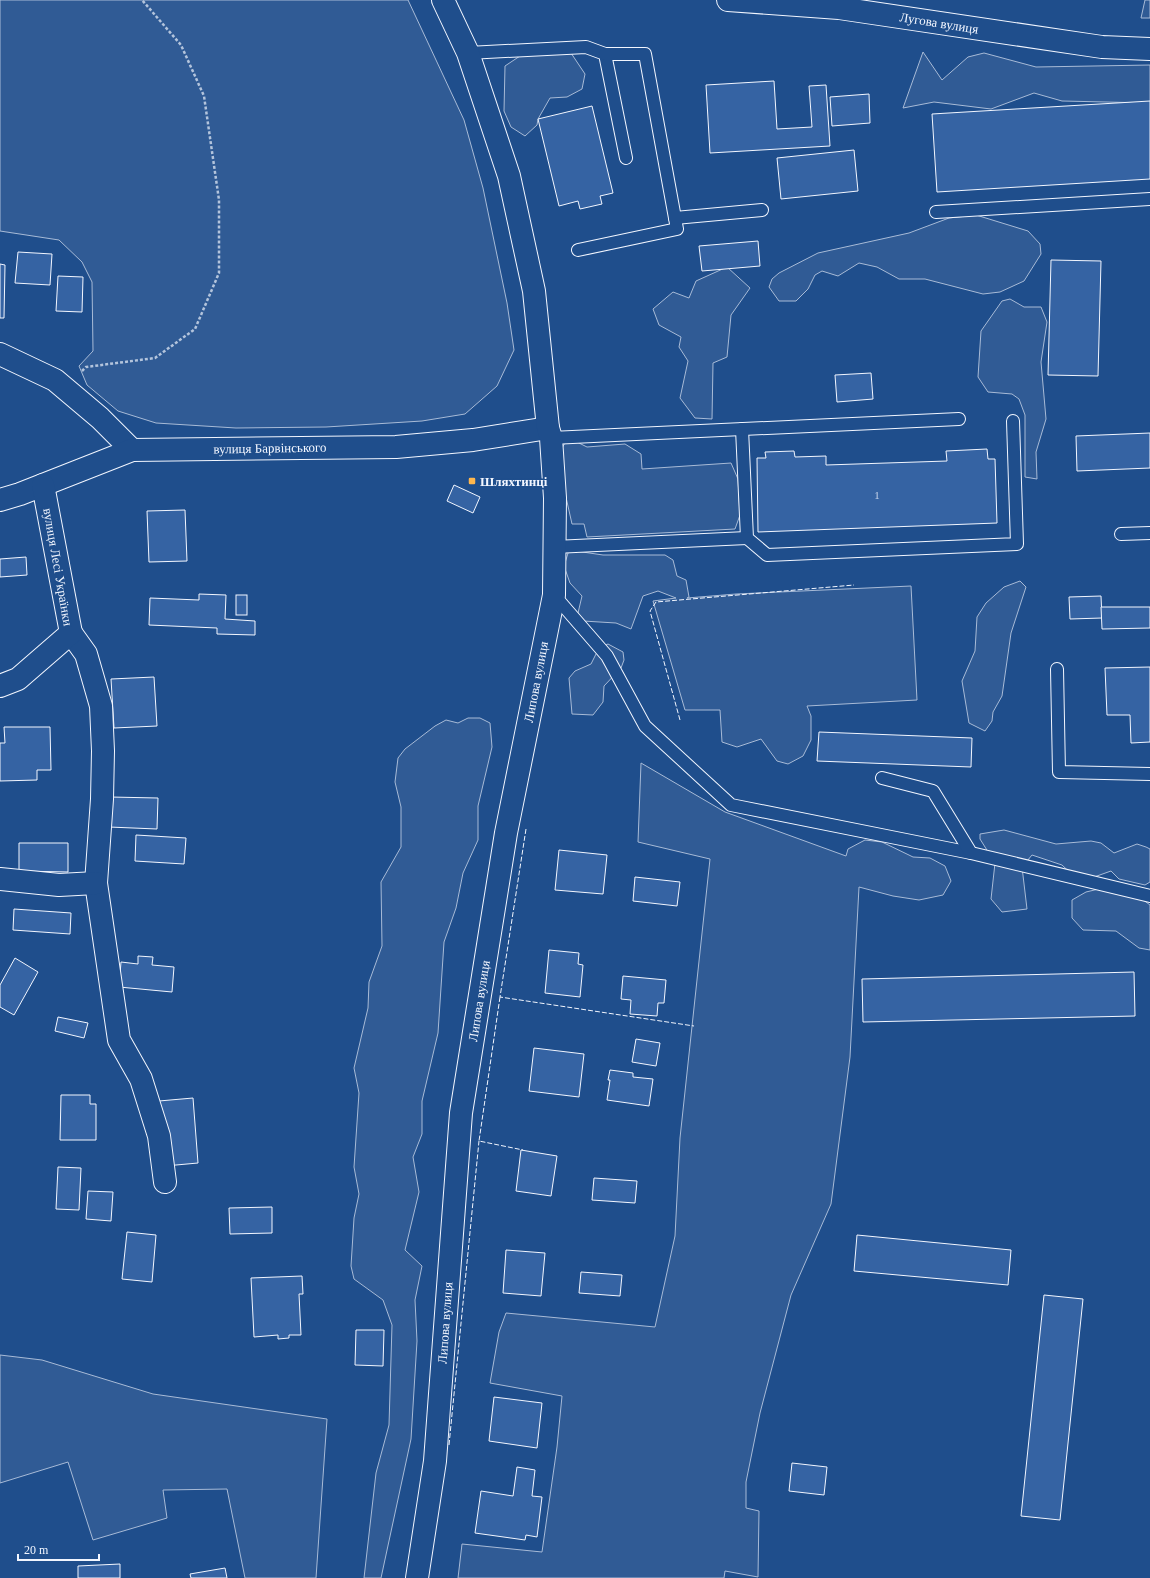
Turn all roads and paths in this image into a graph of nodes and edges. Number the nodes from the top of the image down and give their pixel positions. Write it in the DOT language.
graph roads {
  1 [pos="142,0"];
  2 [pos="443,0"];
  3 [pos="728,0"];
  4 [pos="1150,50"];
  5 [pos="468,53"];
  6 [pos="604,54"];
  7 [pos="626,158"];
  8 [pos="1150,199"];
  9 [pos="762,210"];
  10 [pos="936,212"];
  11 [pos="675,218"];
  12 [pos="578,250"];
  13 [pos="0,354"];
  14 [pos="67,390"];
  15 [pos="959,419"];
  16 [pos="1013,421"];
  17 [pos="742,429"];
  18 [pos="550,433"];
  19 [pos="132,450"];
  20 [pos="43,485"];
  21 [pos="0,500"];
  22 [pos="1150,533"];
  23 [pos="1121,534"];
  24 [pos="747,538"];
  25 [pos="554,547"];
  26 [pos="554,594"];
  27 [pos="70,633"];
  28 [pos="1057,670"];
  29 [pos="0,686"];
  30 [pos="1150,774"];
  31 [pos="882,778"];
  32 [pos="971,853"];
  33 [pos="0,879"];
  34 [pos="96,883"];
  35 [pos="1150,896"];
  36 [pos="165,1182"];
  37 [pos="417,1578"];
  1 -- 14 [label="path"];
  2 -- 5 [label="street, Липова вулиця"];
  3 -- 4 [label="street, Лугова вулиця"];
  5 -- 6 [label="lane"];
  5 -- 18 [label="street, Липова вулиця"];
  6 -- 7 [label="lane"];
  6 -- 11 [label="lane"];
  8 -- 10 [label="lane"];
  9 -- 11 [label="lane"];
  11 -- 12 [label="lane"];
  13 -- 14 [label="street"];
  14 -- 19 [label="street"];
  15 -- 17 [label="lane"];
  16 -- 24 [label="lane"];
  17 -- 18 [label="lane"];
  17 -- 24 [label="lane"];
  18 -- 19 [label="street, вулиця Барвінського"];
  18 -- 25 [label="street, Липова вулиця"];
  19 -- 20 [label="street, вулиця Барвінського"];
  20 -- 21 [label="street, вулиця Барвінського"];
  20 -- 27 [label="street, вулиця Лесі Українки"];
  22 -- 23 [label="lane"];
  24 -- 25 [label="lane"];
  25 -- 26 [label="street, Липова вулиця"];
  26 -- 32 [label="lane"];
  26 -- 37 [label="street, Липова вулиця"];
  27 -- 29 [label="street, вулиця Лесі Українки"];
  27 -- 34 [label="street"];
  28 -- 30 [label="lane"];
  31 -- 32 [label="lane"];
  32 -- 35 [label="lane"];
  33 -- 34 [label="street"];
  34 -- 36 [label="street"];
}
